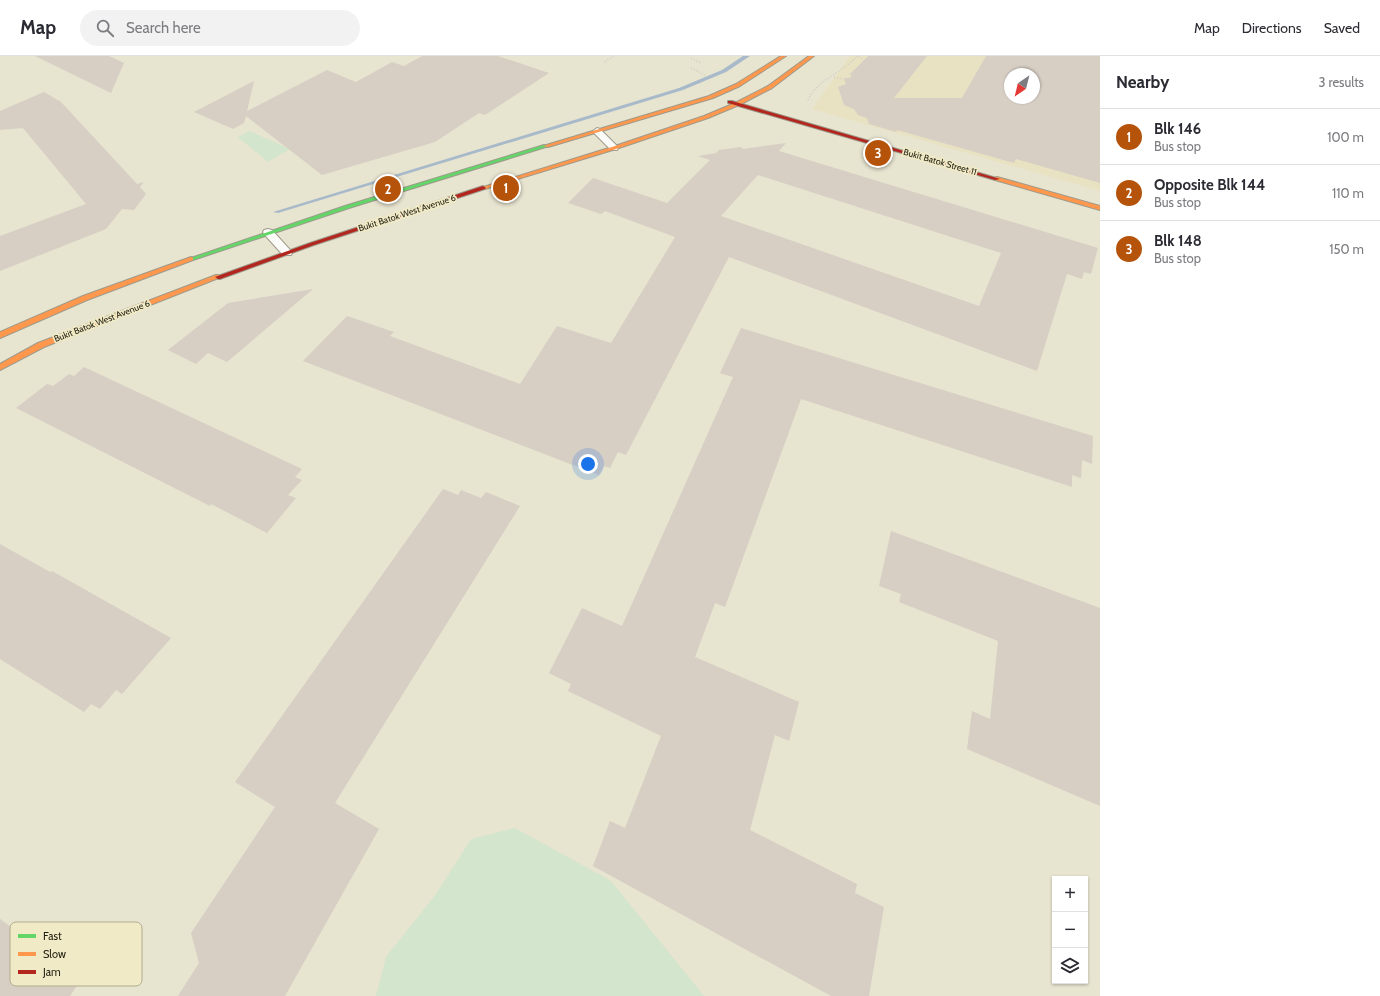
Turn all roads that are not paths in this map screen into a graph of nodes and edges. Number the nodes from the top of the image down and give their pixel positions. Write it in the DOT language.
graph roads {
  1 [pos="784,56"];
  2 [pos="812,56"];
  3 [pos="711,97"];
  4 [pos="737,104"];
  5 [pos="596,131"];
  6 [pos="614,148"];
  7 [pos="1100,208"];
  8 [pos="268,232"];
  9 [pos="287,253"];
  10 [pos="0,335"];
  11 [pos="0,367"];
  1 -- 3 [label="main road"];
  2 -- 4 [label="main road, Bukit Batok West Avenue 6"];
  3 -- 4 [label="main road, Bukit Batok Street 11"];
  3 -- 5 [label="main road"];
  4 -- 6 [label="main road, Bukit Batok West Avenue 6"];
  4 -- 7 [label="main road, Bukit Batok Street 11"];
  5 -- 6 [label="lane"];
  5 -- 8 [label="main road"];
  6 -- 9 [label="main road, Bukit Batok West Avenue 6"];
  8 -- 9 [label="lane"];
  8 -- 10 [label="main road"];
  9 -- 11 [label="main road, Bukit Batok West Avenue 6"];
}
